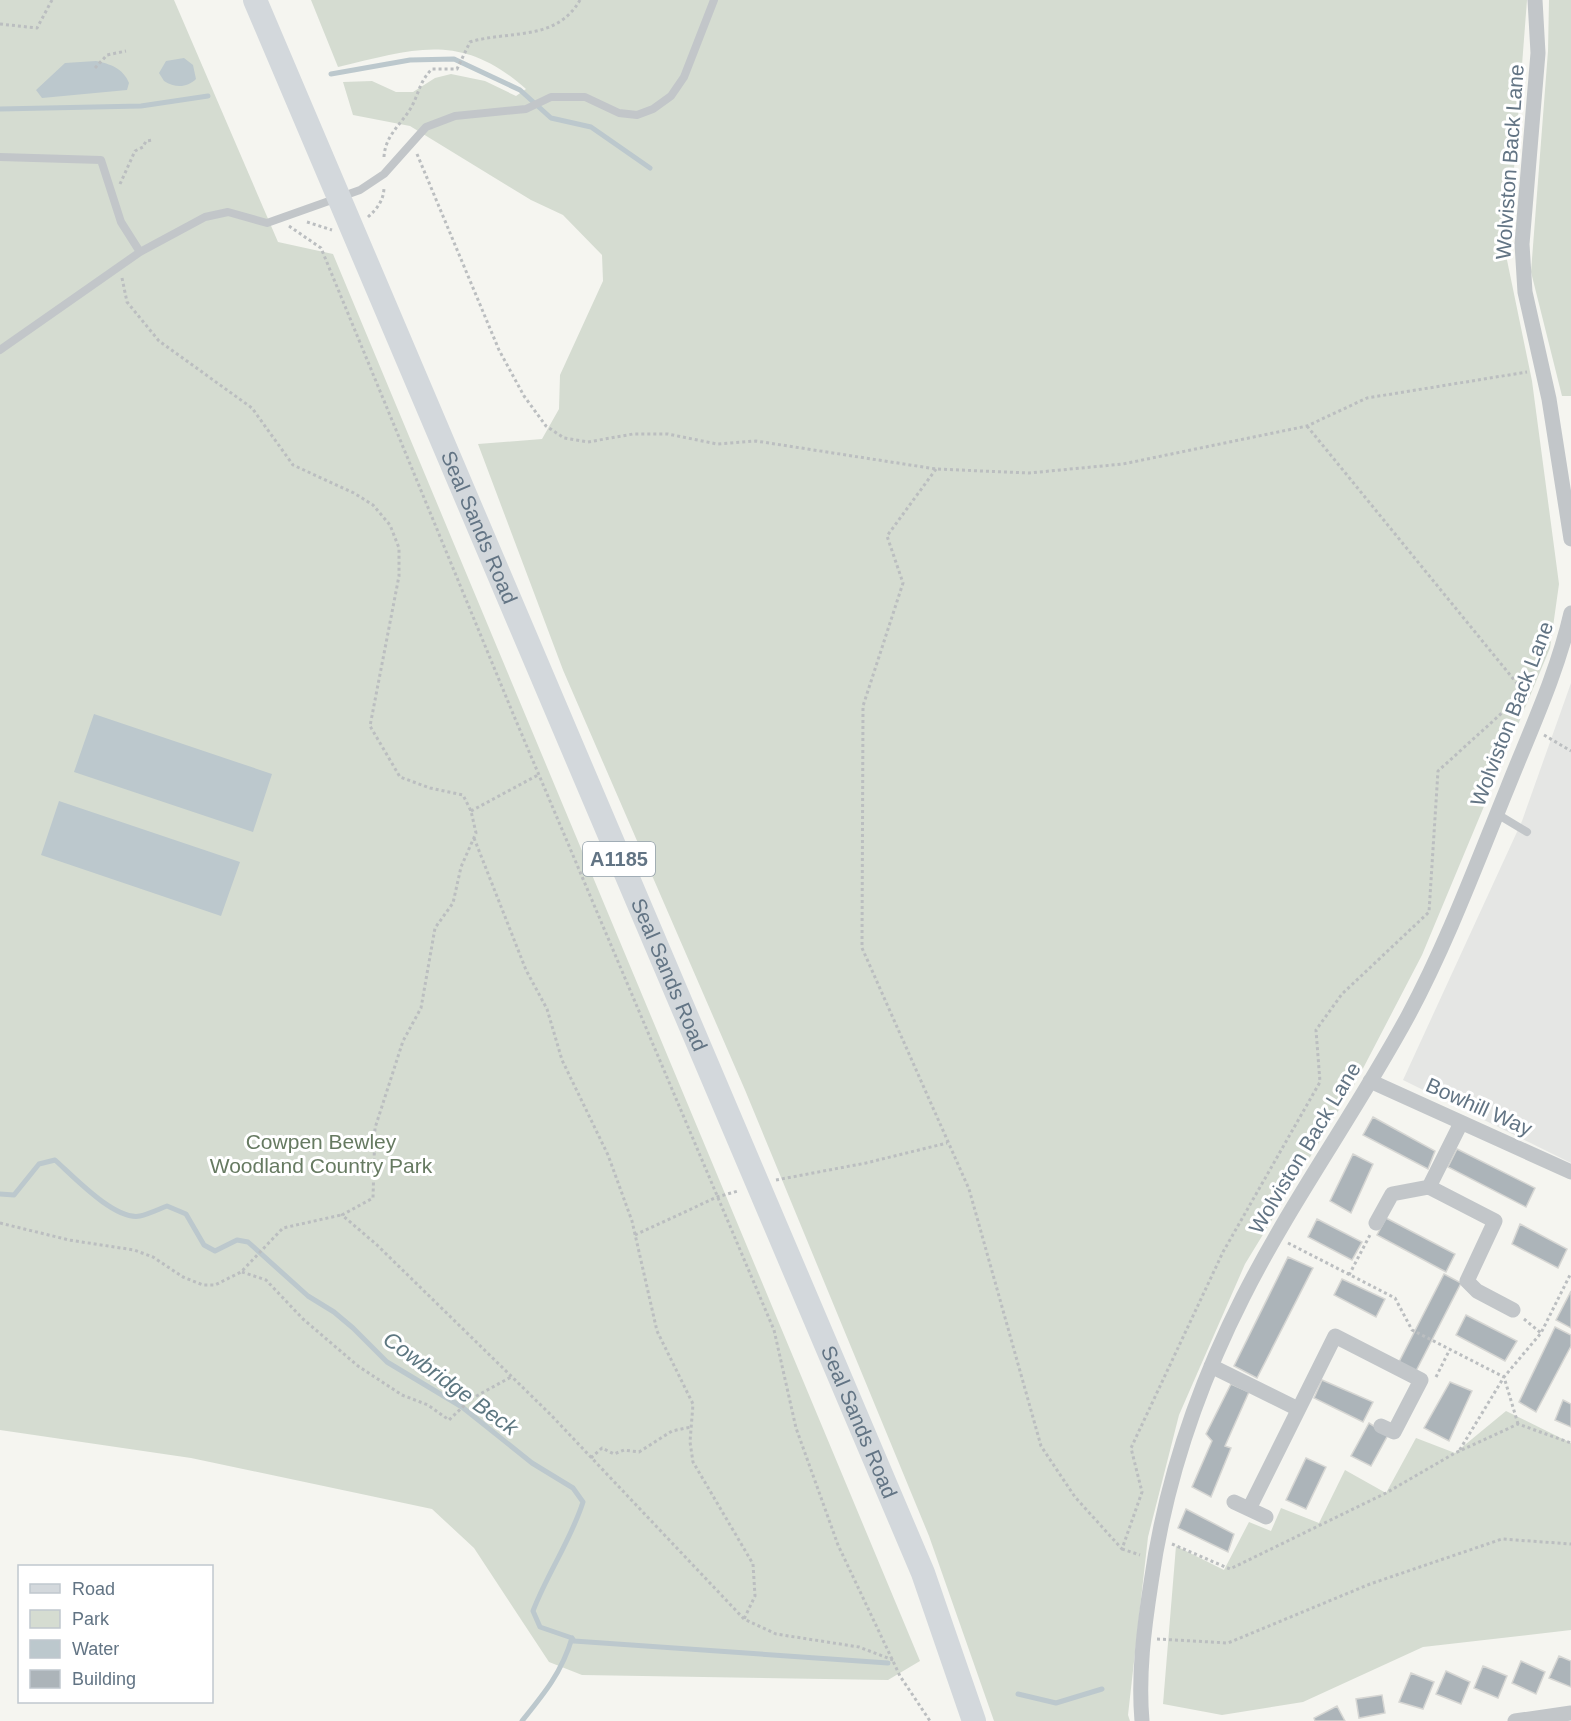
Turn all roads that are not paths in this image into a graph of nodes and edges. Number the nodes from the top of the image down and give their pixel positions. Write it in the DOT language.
graph roads {
  1 [pos="255,0"];
  2 [pos="714,0"];
  3 [pos="1535,0"];
  4 [pos="0,157"];
  5 [pos="338,196"];
  6 [pos="140,252"];
  7 [pos="0,350"];
  8 [pos="1571,539"];
  9 [pos="1571,613"];
  10 [pos="1497,814"];
  11 [pos="1527,832"];
  12 [pos="1370,1081"];
  13 [pos="1461,1123"];
  14 [pos="1571,1172"];
  15 [pos="1429,1187"];
  16 [pos="1376,1223"];
  17 [pos="1513,1310"];
  18 [pos="1211,1366"];
  19 [pos="1298,1409"];
  20 [pos="1381,1426"];
  21 [pos="1234,1502"];
  22 [pos="1249,1509"];
  23 [pos="1266,1518"];
  24 [pos="1571,1713"];
  25 [pos="1531,1720"];
  26 [pos="974,1721"];
  27 [pos="1142,1721"];
  28 [pos="1515,1721"];
  1 -- 5 [label="main road, Seal Sands Road / A1185"];
  2 -- 5 [label="lane"];
  3 -- 8 [label="street, Wolviston Back Lane"];
  4 -- 6 [label="lane"];
  5 -- 6 [label="lane"];
  5 -- 26 [label="main road, Seal Sands Road / A1185"];
  6 -- 7 [label="lane"];
  9 -- 10 [label="street, Wolviston Back Lane"];
  10 -- 11 [label="lane"];
  10 -- 12 [label="street, Wolviston Back Lane"];
  12 -- 13 [label="street, Bowhill Way"];
  12 -- 18 [label="street, Wolviston Back Lane"];
  13 -- 14 [label="street, Bowhill Way"];
  13 -- 15 [label="street"];
  15 -- 16 [label="street"];
  15 -- 17 [label="street"];
  18 -- 19 [label="street"];
  18 -- 27 [label="street, Wolviston Back Lane"];
  19 -- 20 [label="street"];
  19 -- 22 [label="street"];
  21 -- 22 [label="street"];
  22 -- 23 [label="street"];
  24 -- 25 [label="street"];
  25 -- 28 [label="street"];
}
